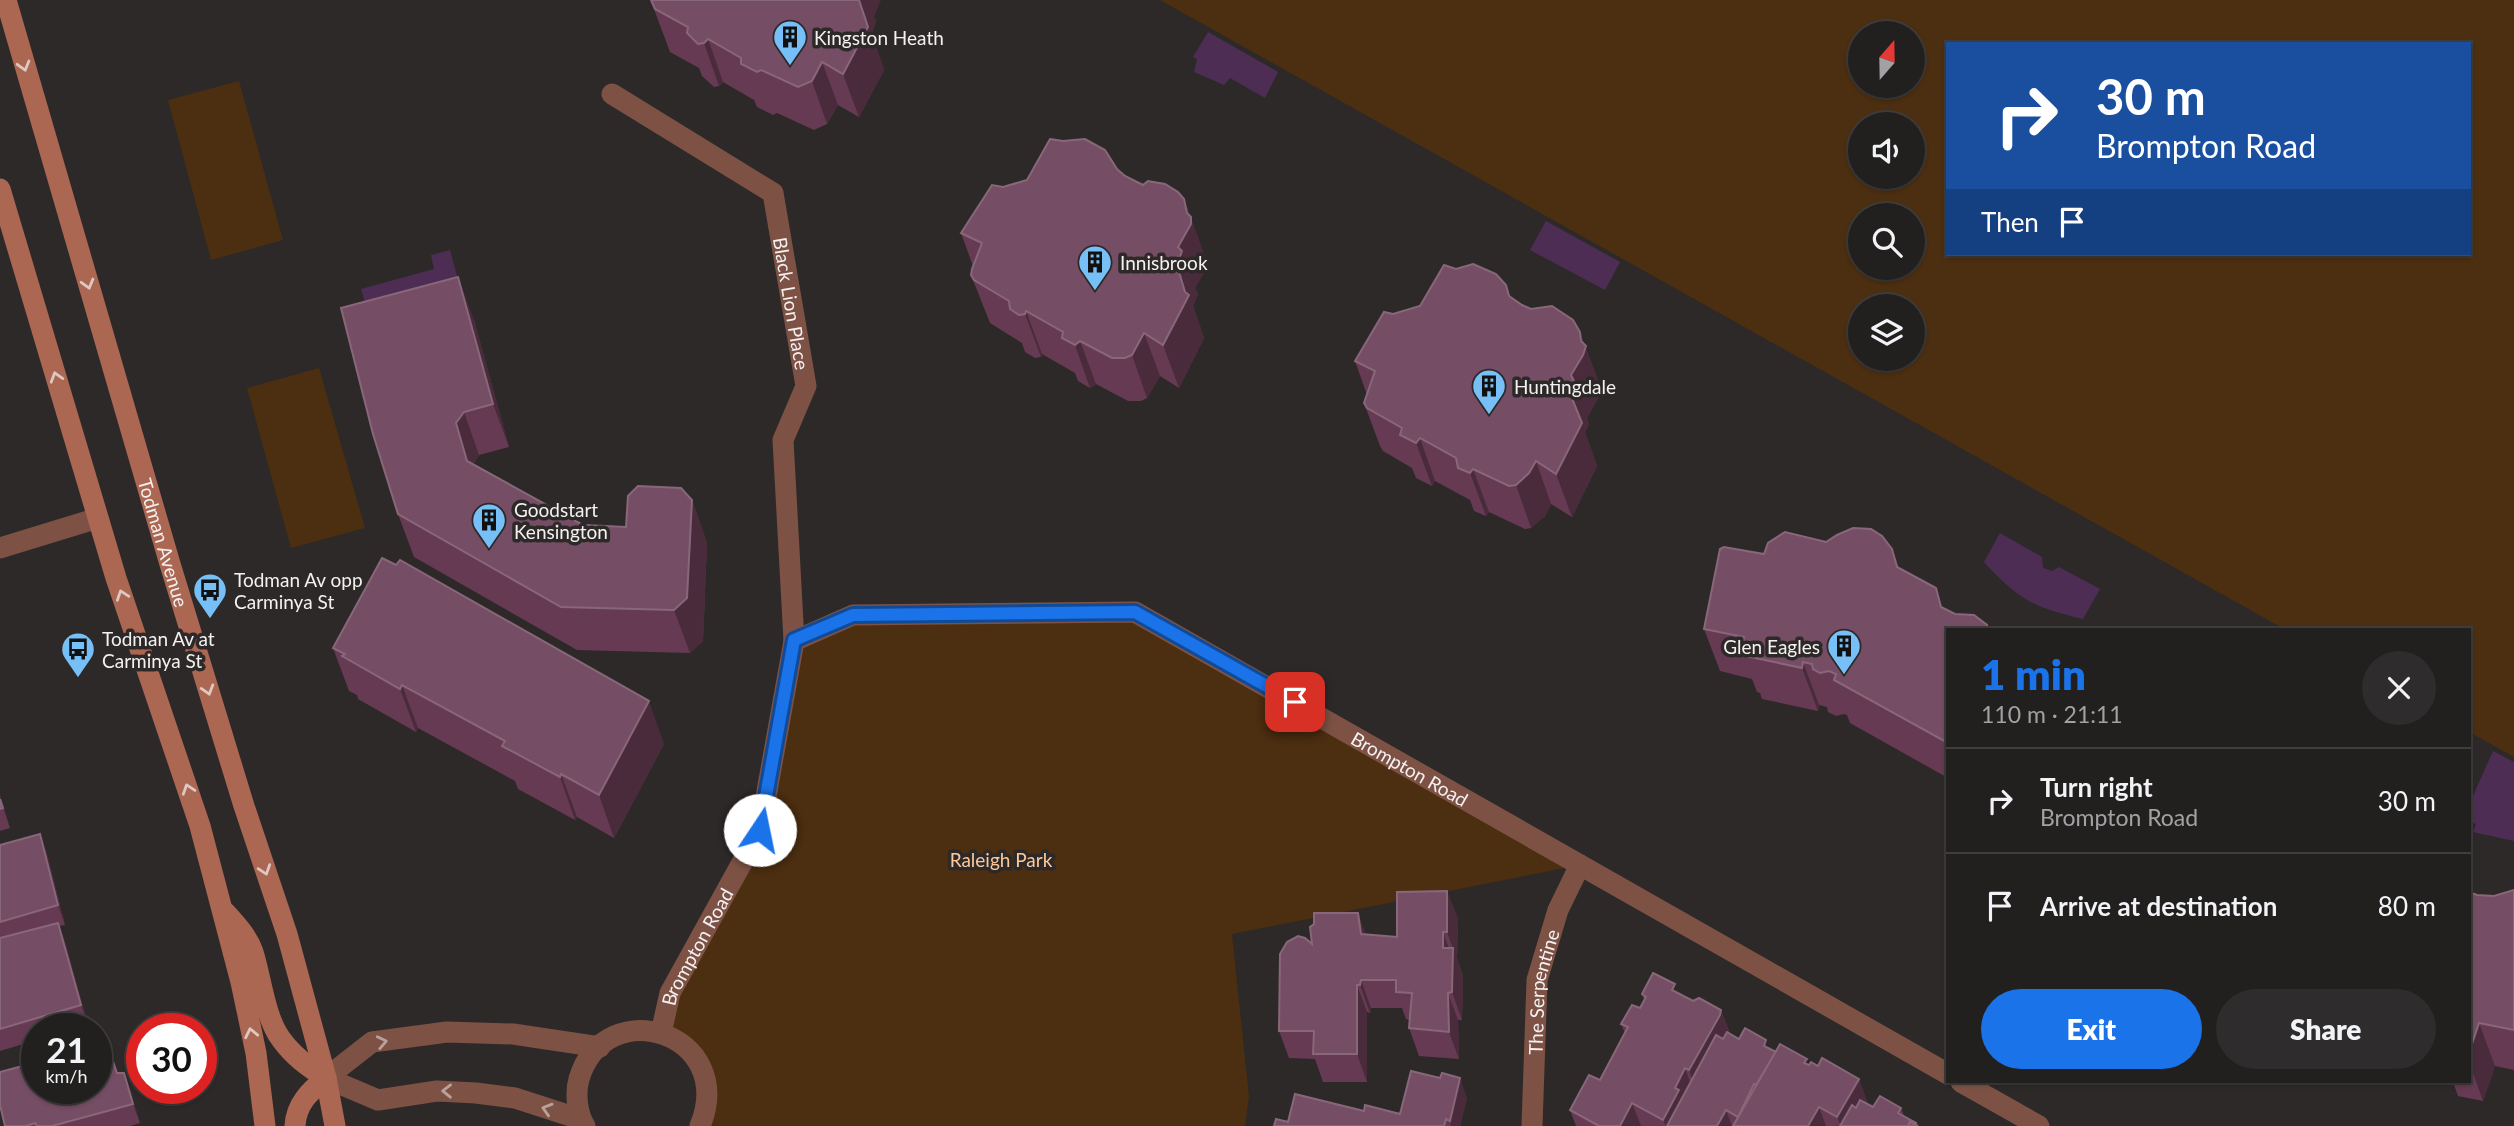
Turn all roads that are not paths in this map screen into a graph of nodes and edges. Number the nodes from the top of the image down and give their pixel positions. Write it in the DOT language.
graph roads {
  1 [pos="6,0"];
  2 [pos="612,94"];
  3 [pos="0,189"];
  4 [pos="98,519"];
  5 [pos="0,548"];
  6 [pos="794,640"];
  7 [pos="1580,865"];
  8 [pos="221,907"];
  9 [pos="661,1033"];
  10 [pos="600,1046"];
  11 [pos="1946,1073"];
  12 [pos="326,1078"];
  13 [pos="1963,1083"];
  14 [pos="582,1122"];
  15 [pos="265,1126"];
  16 [pos="295,1126"];
  17 [pos="335,1126"];
  18 [pos="701,1126"];
  19 [pos="1532,1126"];
  20 [pos="2039,1126"];
  1 -- 12 [label="main road, Todman Avenue, one-way"];
  2 -- 6 [label="street, Black Lion Place"];
  4 -- 3 [label="main road, one-way"];
  4 -- 5 [label="street"];
  8 -- 4 [label="main road, one-way"];
  6 -- 7 [label="street, Brompton Road"];
  6 -- 9 [label="street, Brompton Road"];
  7 -- 11 [label="street, Brompton Road"];
  7 -- 19 [label="street, The Serpentine"];
  8 -- 12 [label="main road"];
  15 -- 8 [label="main road, one-way"];
  9 -- 10 [label="street"];
  9 -- 18 [label="street"];
  12 -- 10 [label="street, one-way"];
  10 -- 14 [label="street"];
  14 -- 12 [label="street, one-way"];
  12 -- 16 [label="main road"];
  12 -- 17 [label="main road, Todman Avenue"];
  13 -- 20 [label="street"];
}
